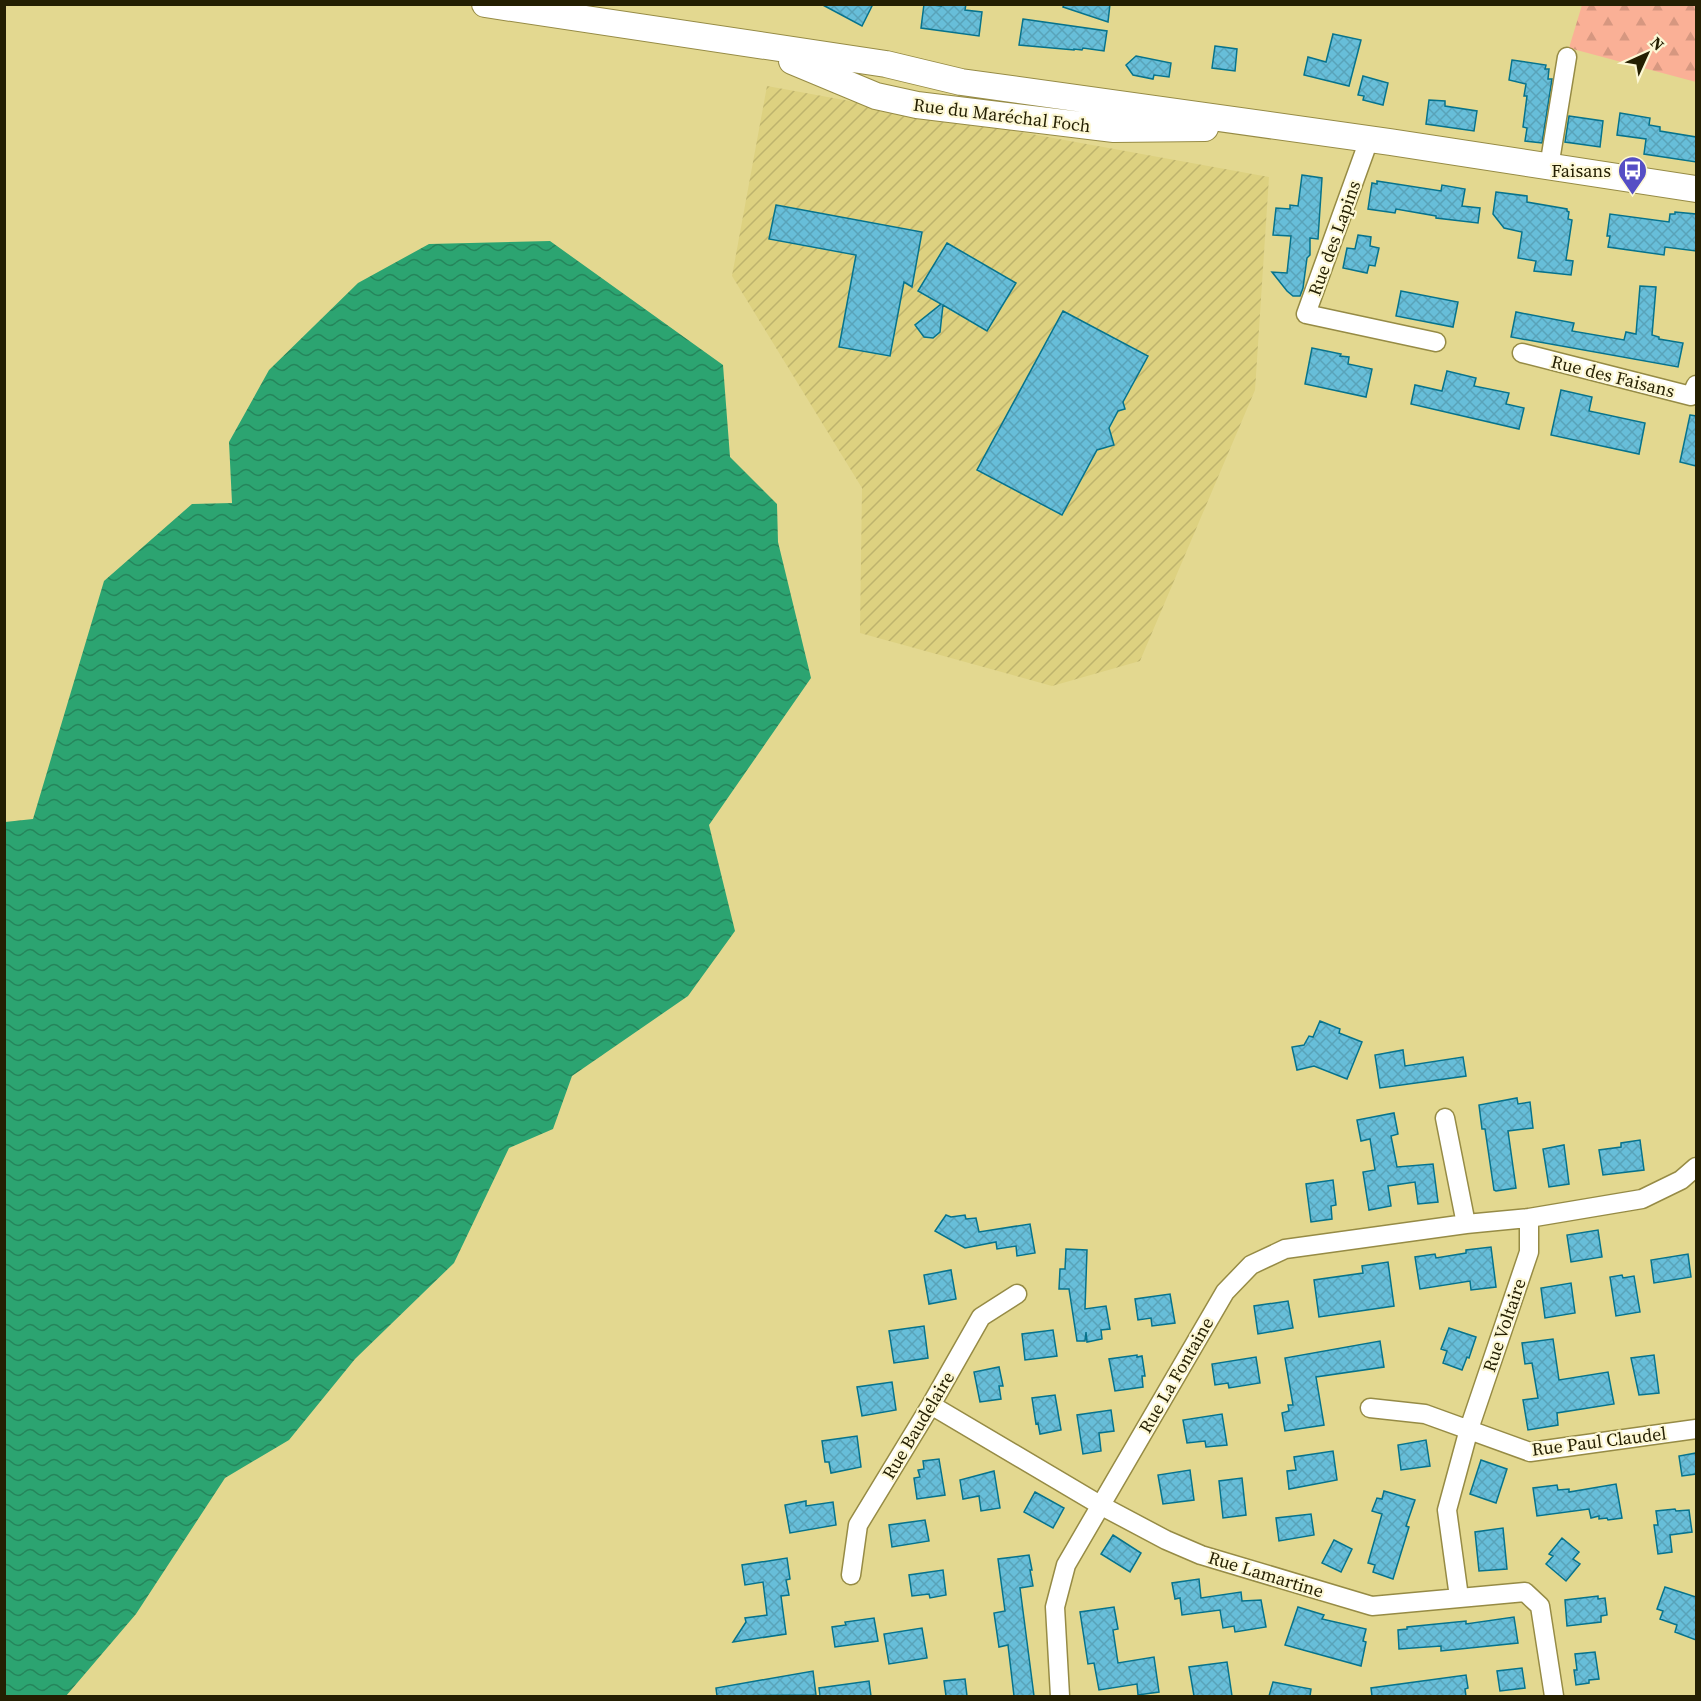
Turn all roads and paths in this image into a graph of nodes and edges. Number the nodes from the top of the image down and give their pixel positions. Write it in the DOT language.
graph roads {
  1 [pos="485,4"];
  2 [pos="744,44"];
  3 [pos="1567,57"];
  4 [pos="976,84"];
  5 [pos="1025,91"];
  6 [pos="972,112"];
  7 [pos="1137,117"];
  8 [pos="1023,118"];
  9 [pos="1364,138"];
  10 [pos="1549,167"];
  11 [pos="1696,189"];
  12 [pos="1436,342"];
  13 [pos="1522,353"];
  14 [pos="1696,385"];
  15 [pos="1445,1118"];
  16 [pos="1696,1167"];
  17 [pos="1529,1218"];
  18 [pos="1466,1224"];
  19 [pos="1017,1294"];
  20 [pos="931,1404"];
  21 [pos="1370,1408"];
  22 [pos="1696,1429"];
  23 [pos="1469,1430"];
  24 [pos="1100,1504"];
  25 [pos="851,1575"];
  26 [pos="1459,1597"];
  27 [pos="1060,1696"];
  28 [pos="1554,1696"];
  1 -- 2 [label="main road"];
  2 -- 4 [label="main road"];
  2 -- 6 [label="main road, Rue du Maréchal Foch"];
  3 -- 10 [label="street"];
  4 -- 5 [label="main road"];
  4 -- 6 [label="main road"];
  5 -- 7 [label="main road"];
  5 -- 8 [label="main road"];
  6 -- 8 [label="main road, Rue du Maréchal Foch"];
  7 -- 8 [label="main road, Rue du Maréchal Foch"];
  7 -- 9 [label="main road, Rue du Maréchal Foch"];
  9 -- 10 [label="main road, Rue du Maréchal Foch"];
  9 -- 12 [label="street, Rue des Lapins"];
  10 -- 11 [label="main road, Rue du Maréchal Foch"];
  13 -- 14 [label="street, Rue des Faisans"];
  15 -- 18 [label="street"];
  16 -- 17 [label="street, Rue La Fontaine"];
  17 -- 18 [label="street, Rue La Fontaine"];
  17 -- 23 [label="street, Rue Voltaire"];
  18 -- 24 [label="street, Rue La Fontaine"];
  19 -- 20 [label="street, Rue Baudelaire"];
  20 -- 24 [label="street, Rue Lamartine"];
  20 -- 25 [label="street, Rue Baudelaire"];
  21 -- 23 [label="street"];
  22 -- 23 [label="street, Rue Paul Claudel"];
  23 -- 26 [label="street, Rue Voltaire"];
  24 -- 26 [label="street, Rue Lamartine"];
  24 -- 27 [label="street, Rue La Fontaine"];
  26 -- 28 [label="street, Rue Lamartine"];
}
